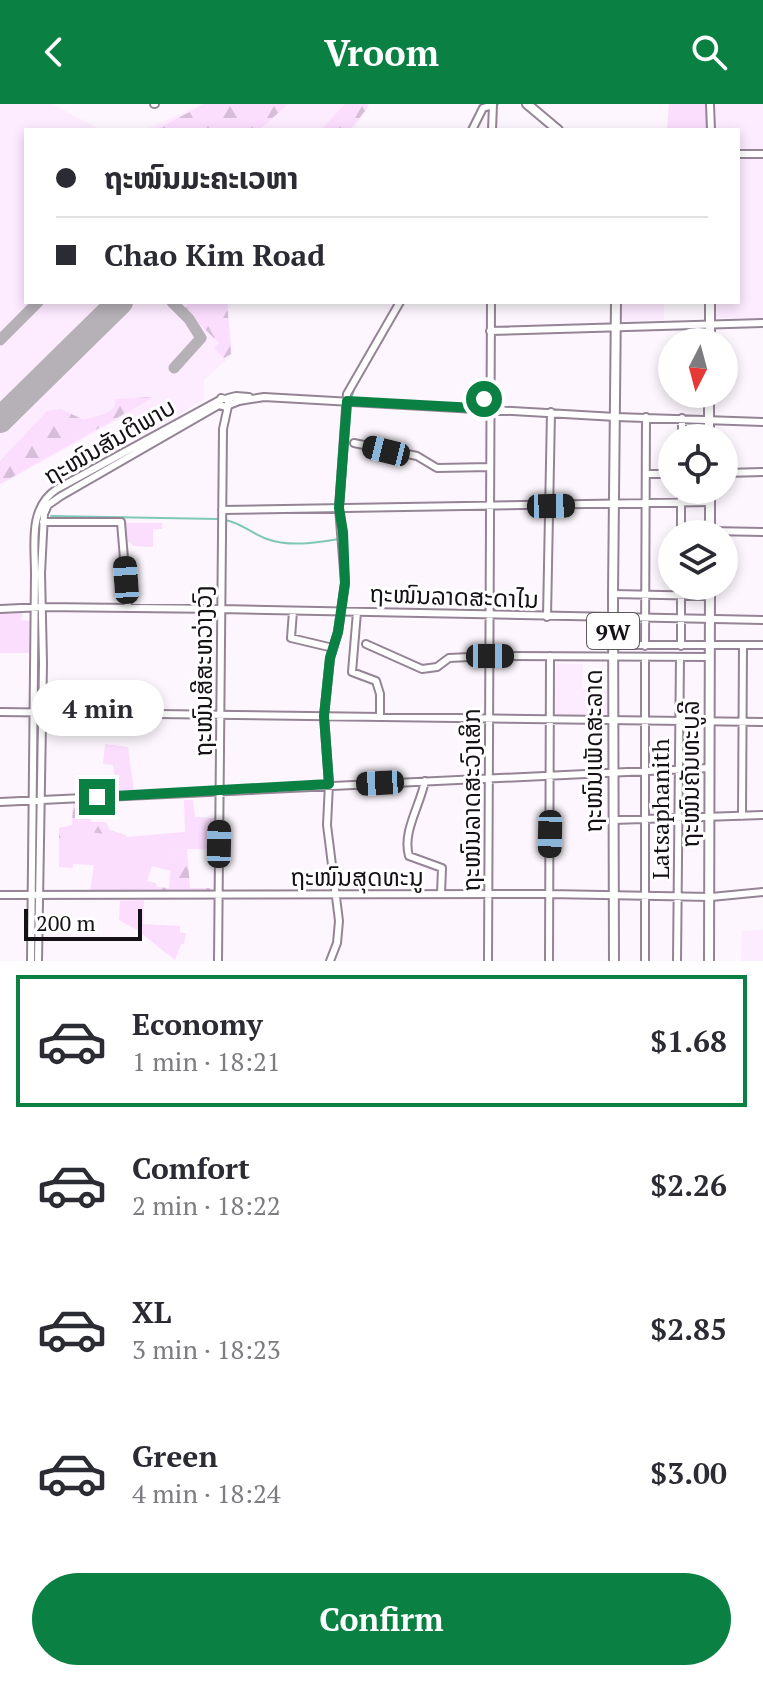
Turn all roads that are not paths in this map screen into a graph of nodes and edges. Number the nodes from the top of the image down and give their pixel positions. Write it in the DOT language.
graph roads {
  1 [pos="527,104"];
  2 [pos="710,104"];
  3 [pos="493,105"];
  4 [pos="473,128"];
  5 [pos="492,128"];
  6 [pos="556,128"];
  7 [pos="711,128"];
  8 [pos="740,154"];
  9 [pos="763,154"];
  10 [pos="399,304"];
  11 [pos="491,304"];
  12 [pos="616,304"];
  13 [pos="710,304"];
  14 [pos="763,323"];
  15 [pos="710,324"];
  16 [pos="615,327"];
  17 [pos="710,328"];
  18 [pos="490,331"];
  19 [pos="490,387"];
  20 [pos="347,401"];
  21 [pos="224,403"];
  22 [pos="475,408"];
  23 [pos="709,408"];
  24 [pos="489,409"];
  25 [pos="551,412"];
  26 [pos="616,417"];
  27 [pos="646,417"];
  28 [pos="682,418"];
  29 [pos="709,419"];
  30 [pos="763,422"];
  31 [pos="682,424"];
  32 [pos="709,424"];
  33 [pos="354,443"];
  34 [pos="490,467"];
  35 [pos="763,472"];
  36 [pos="738,473"];
  37 [pos="646,474"];
  38 [pos="658,474"];
  39 [pos="646,502"];
  40 [pos="658,502"];
  41 [pos="615,504"];
  42 [pos="490,506"];
  43 [pos="551,506"];
  44 [pos="339,508"];
  45 [pos="222,510"];
  46 [pos="43,522"];
  47 [pos="738,532"];
  48 [pos="763,532"];
  49 [pos="613,594"];
  50 [pos="646,594"];
  51 [pos="658,594"];
  52 [pos="681,600"];
  53 [pos="710,600"];
  54 [pos="39,607"];
  55 [pos="128,608"];
  56 [pos="0,609"];
  57 [pos="221,609"];
  58 [pos="293,611"];
  59 [pos="340,611"];
  60 [pos="357,612"];
  61 [pos="491,615"];
  62 [pos="547,617"];
  63 [pos="613,618"];
  64 [pos="646,618"];
  65 [pos="681,619"];
  66 [pos="709,619"];
  67 [pos="763,620"];
  68 [pos="366,644"];
  69 [pos="613,645"];
  70 [pos="743,645"];
  71 [pos="763,645"];
  72 [pos="645,646"];
  73 [pos="681,646"];
  74 [pos="710,646"];
  75 [pos="333,648"];
  76 [pos="490,656"];
  77 [pos="550,656"];
  78 [pos="613,657"];
  79 [pos="645,657"];
  80 [pos="680,657"];
  81 [pos="710,657"];
  82 [pos="0,712"];
  83 [pos="38,713"];
  84 [pos="221,714"];
  85 [pos="324,716"];
  86 [pos="380,717"];
  87 [pos="488,718"];
  88 [pos="550,719"];
  89 [pos="613,721"];
  90 [pos="644,722"];
  91 [pos="678,722"];
  92 [pos="710,722"];
  93 [pos="742,722"];
  94 [pos="763,722"];
  95 [pos="710,768"];
  96 [pos="677,770"];
  97 [pos="613,772"];
  98 [pos="643,772"];
  99 [pos="550,774"];
  100 [pos="489,778"];
  101 [pos="425,781"];
  102 [pos="329,784"];
  103 [pos="220,791"];
  104 [pos="38,800"];
  105 [pos="0,802"];
  106 [pos="763,815"];
  107 [pos="742,816"];
  108 [pos="709,817"];
  109 [pos="678,818"];
  110 [pos="645,819"];
  111 [pos="613,820"];
  112 [pos="763,892"];
  113 [pos="36,894"];
  114 [pos="337,894"];
  115 [pos="441,894"];
  116 [pos="489,894"];
  117 [pos="549,894"];
  118 [pos="0,895"];
  119 [pos="219,895"];
  120 [pos="613,895"];
  121 [pos="645,896"];
  122 [pos="678,896"];
  123 [pos="711,897"];
  124 [pos="31,961"];
  125 [pos="38,961"];
  126 [pos="218,961"];
  127 [pos="330,961"];
  128 [pos="488,961"];
  129 [pos="549,961"];
  130 [pos="614,961"];
  131 [pos="645,961"];
  132 [pos="677,961"];
  133 [pos="709,961"];
  1 -- 6 [label="main road"];
  2 -- 7 [label="street"];
  3 -- 4 [label="street"];
  3 -- 5 [label="street"];
  8 -- 9 [label="street"];
  10 -- 20 [label="street"];
  11 -- 18 [label="street, ຖະໜົນລາດສະວົງເສິກ"];
  12 -- 16 [label="main road, ຖະໜົນເພັດສະລາດ / 9W"];
  13 -- 15 [label="main road"];
  14 -- 15 [label="street"];
  15 -- 16 [label="street"];
  15 -- 17 [label="main road"];
  16 -- 18 [label="street"];
  16 -- 26 [label="main road, ຖະໜົນເພັດສະລາດ / 9W"];
  18 -- 19 [label="street, ຖະໜົນລາດສະວົງເສິກ"];
  19 -- 22 [label="street"];
  19 -- 24 [label="street, ຖະໜົນລາດສະວົງເສິກ"];
  20 -- 21 [label="street"];
  20 -- 22 [label="street"];
  20 -- 44 [label="street"];
  21 -- 45 [label="street, ຖະໜົນສີສະຫວ່າງວົງ"];
  21 -- 46 [label="street, ຖະໜົນສັນຕິພາບ"];
  21 -- 54 [label="street, ຖະໜົນສັນຕິພາບ"];
  22 -- 24 [label="street"];
  23 -- 29 [label="main road"];
  24 -- 25 [label="street"];
  24 -- 34 [label="street, ຖະໜົນລາດສະວົງເສິກ"];
  25 -- 26 [label="street"];
  25 -- 43 [label="street"];
  26 -- 27 [label="street"];
  26 -- 41 [label="main road, ຖະໜົນເພັດສະລາດ / 9W"];
  27 -- 28 [label="street"];
  27 -- 37 [label="street"];
  28 -- 29 [label="street"];
  28 -- 31 [label="street"];
  29 -- 30 [label="street"];
  29 -- 32 [label="main road"];
  33 -- 34 [label="street"];
  34 -- 42 [label="street, ຖະໜົນລາດສະວົງເສິກ"];
  35 -- 36 [label="street"];
  37 -- 38 [label="street"];
  37 -- 39 [label="street"];
  39 -- 40 [label="street"];
  39 -- 41 [label="street"];
  39 -- 50 [label="street"];
  41 -- 43 [label="street"];
  41 -- 49 [label="main road, ຖະໜົນເພັດສະລາດ / 9W"];
  42 -- 43 [label="street"];
  42 -- 44 [label="street"];
  42 -- 61 [label="street, ຖະໜົນລາດສະວົງເສິກ"];
  43 -- 62 [label="street"];
  44 -- 45 [label="street"];
  44 -- 59 [label="street"];
  45 -- 57 [label="street, ຖະໜົນສີສະຫວ່າງວົງ"];
  46 -- 54 [label="street, ຖະໜົນສັນຕິພາບ"];
  46 -- 55 [label="street"];
  47 -- 48 [label="street"];
  49 -- 50 [label="street"];
  49 -- 63 [label="main road, ຖະໜົນເພັດສະລາດ / 9W"];
  50 -- 51 [label="street"];
  50 -- 64 [label="street"];
  52 -- 65 [label="street"];
  53 -- 66 [label="main road, ຖະໜົນຄັນທະບູລີ"];
  54 -- 55 [label="street, ຖະໜົນລາດສະດາໄນ"];
  54 -- 56 [label="street, ຖະໜົນລາດສະດາໄນ"];
  54 -- 83 [label="street, ຖະໜົນສັນຕິພາບ"];
  55 -- 57 [label="street, ຖະໜົນລາດສະດາໄນ"];
  57 -- 58 [label="street, ຖະໜົນລາດສະດາໄນ"];
  57 -- 84 [label="street, ຖະໜົນສີສະຫວ່າງວົງ"];
  58 -- 59 [label="street, ຖະໜົນລາດສະດາໄນ"];
  58 -- 75 [label="street"];
  59 -- 60 [label="street, ຖະໜົນລາດສະດາໄນ"];
  59 -- 75 [label="street"];
  60 -- 61 [label="street, ຖະໜົນລາດສະດາໄນ"];
  60 -- 86 [label="street"];
  61 -- 62 [label="street, ຖະໜົນລາດສະດາໄນ"];
  61 -- 76 [label="street, ຖະໜົນລາດສະວົງເສິກ"];
  62 -- 63 [label="street, ຖະໜົນລາດສະດາໄນ"];
  63 -- 64 [label="street, ຖະໜົນລາດສະດາໄນ"];
  63 -- 69 [label="main road, ຖະໜົນເພັດສະລາດ / 9W"];
  64 -- 65 [label="street, ຖະໜົນລາດສະດາໄນ"];
  64 -- 72 [label="street"];
  65 -- 66 [label="street, ຖະໜົນລາດສະດາໄນ"];
  65 -- 73 [label="street"];
  66 -- 67 [label="street, ຖະໜົນລາດສະດາໄນ"];
  66 -- 74 [label="main road, ຖະໜົນຄັນທະບູລີ"];
  68 -- 76 [label="street"];
  69 -- 72 [label="street"];
  69 -- 78 [label="main road, ຖະໜົນເພັດສະລາດ / 9W"];
  70 -- 71 [label="street"];
  70 -- 74 [label="street"];
  70 -- 93 [label="street"];
  72 -- 73 [label="street"];
  73 -- 74 [label="street"];
  74 -- 81 [label="main road, ຖະໜົນຄັນທະບູລີ"];
  75 -- 85 [label="street"];
  76 -- 77 [label="street"];
  76 -- 87 [label="street, ຖະໜົນລາດສະວົງເສິກ"];
  77 -- 78 [label="street"];
  77 -- 88 [label="street"];
  78 -- 79 [label="street"];
  78 -- 89 [label="main road, ຖະໜົນເພັດສະລາດ / 9W"];
  79 -- 80 [label="street"];
  79 -- 90 [label="street"];
  80 -- 81 [label="street"];
  80 -- 91 [label="street, Latsaphanith"];
  81 -- 92 [label="main road, ຖະໜົນຄັນທະບູລີ"];
  82 -- 83 [label="street"];
  83 -- 84 [label="street"];
  83 -- 104 [label="street, ຖະໜົນສັນຕິພາບ"];
  84 -- 85 [label="street"];
  84 -- 103 [label="street, ຖະໜົນສີສະຫວ່າງວົງ"];
  85 -- 86 [label="street"];
  85 -- 102 [label="street"];
  86 -- 87 [label="street"];
  87 -- 88 [label="street"];
  87 -- 100 [label="street, ຖະໜົນລາດສະວົງເສິກ"];
  88 -- 89 [label="street"];
  88 -- 99 [label="street"];
  89 -- 90 [label="street"];
  89 -- 97 [label="main road, ຖະໜົນເພັດສະລາດ / 9W"];
  90 -- 91 [label="street"];
  90 -- 98 [label="street"];
  91 -- 92 [label="street"];
  91 -- 96 [label="street, Latsaphanith"];
  92 -- 93 [label="street"];
  92 -- 95 [label="main road, ຖະໜົນຄັນທະບູລີ"];
  93 -- 94 [label="street"];
  93 -- 107 [label="street"];
  95 -- 96 [label="street"];
  95 -- 108 [label="main road, ຖະໜົນຄັນທະບູລີ"];
  96 -- 98 [label="street"];
  96 -- 109 [label="street, Latsaphanith"];
  97 -- 98 [label="street"];
  97 -- 99 [label="street"];
  97 -- 111 [label="main road, ຖະໜົນເພັດສະລາດ / 9W"];
  98 -- 110 [label="street"];
  99 -- 100 [label="street"];
  99 -- 117 [label="street"];
  100 -- 101 [label="street"];
  100 -- 116 [label="street, ຖະໜົນລາດສະວົງເສິກ"];
  101 -- 102 [label="street"];
  101 -- 115 [label="street"];
  102 -- 103 [label="street"];
  102 -- 114 [label="street"];
  103 -- 104 [label="street"];
  103 -- 119 [label="street, ຖະໜົນສີສະຫວ່າງວົງ"];
  104 -- 105 [label="street"];
  104 -- 113 [label="street, ຖະໜົນສັນຕິພາບ"];
  106 -- 107 [label="street"];
  107 -- 108 [label="street"];
  108 -- 109 [label="street"];
  108 -- 123 [label="main road, ຖະໜົນຄັນທະບູລີ"];
  109 -- 110 [label="street"];
  109 -- 122 [label="street, Latsaphanith"];
  110 -- 111 [label="street"];
  110 -- 121 [label="street"];
  111 -- 120 [label="main road, ຖະໜົນເພັດສະລາດ / 9W"];
  112 -- 123 [label="street, ຖະໜົນສຸດທະນູ"];
  113 -- 118 [label="street, ຖະໜົນສຸດທະນູ"];
  113 -- 119 [label="street, ຖະໜົນສຸດທະນູ"];
  113 -- 124 [label="street, ຖະໜົນສັນຕິພາບ"];
  113 -- 125 [label="street, ຖະໜົນສັນຕິພາບ"];
  114 -- 115 [label="street, ຖະໜົນສຸດທະນູ"];
  114 -- 119 [label="street, ຖະໜົນສຸດທະນູ"];
  114 -- 127 [label="street"];
  115 -- 116 [label="street, ຖະໜົນສຸດທະນູ"];
  116 -- 117 [label="street, ຖະໜົນສຸດທະນູ"];
  116 -- 128 [label="street, ຖະໜົນລາດສະວົງເສິກ"];
  117 -- 120 [label="street, ຖະໜົນສຸດທະນູ"];
  117 -- 129 [label="street"];
  119 -- 126 [label="street, ຖະໜົນສີສະຫວ່າງວົງ"];
  120 -- 121 [label="street, ຖະໜົນສຸດທະນູ"];
  120 -- 130 [label="main road, ຖະໜົນເພັດສະລາດ / 9W"];
  121 -- 122 [label="street, ຖະໜົນສຸດທະນູ"];
  121 -- 131 [label="street"];
  122 -- 123 [label="street, ຖະໜົນສຸດທະນູ"];
  122 -- 132 [label="street, Latsaphanith"];
  123 -- 133 [label="main road, ຖະໜົນຄັນທະບູລີ"];
}
